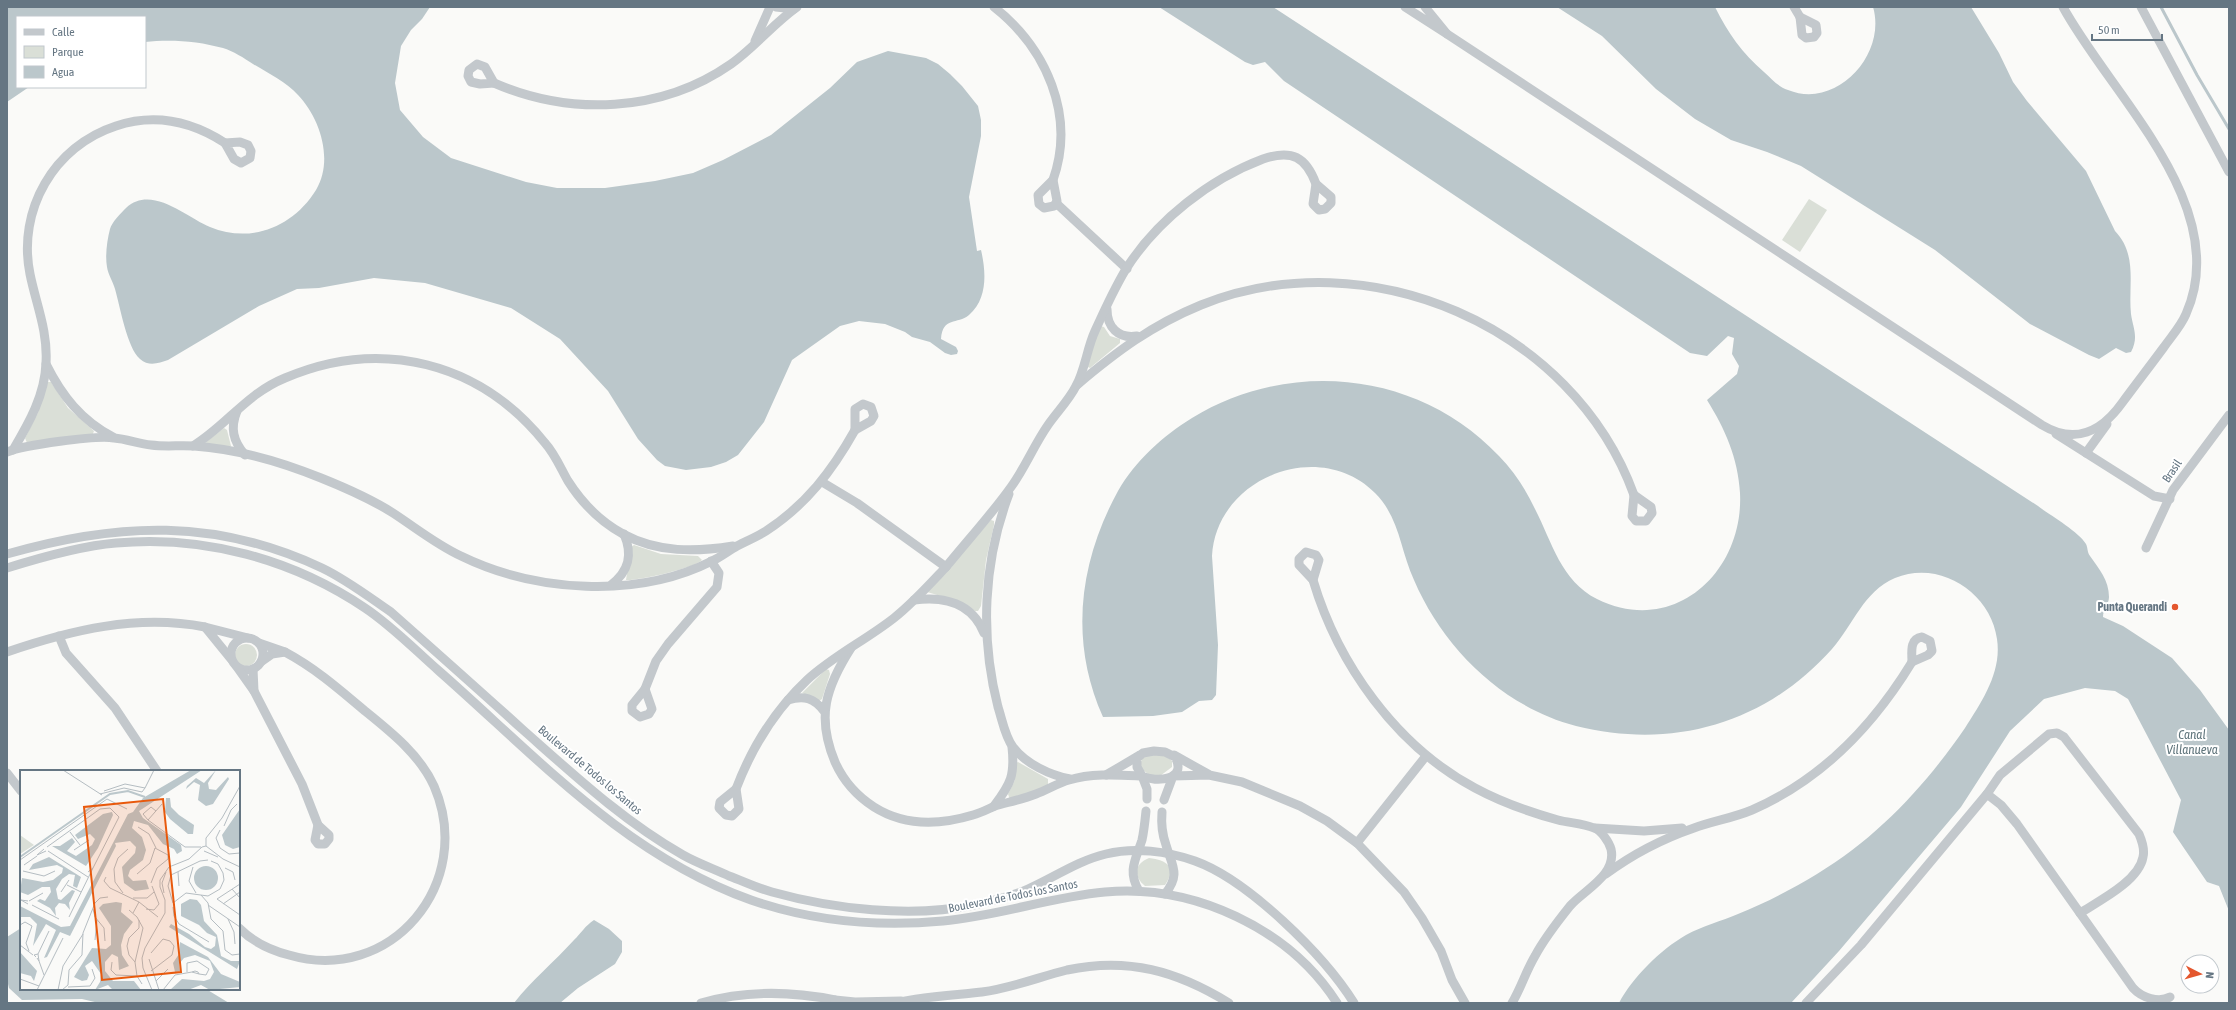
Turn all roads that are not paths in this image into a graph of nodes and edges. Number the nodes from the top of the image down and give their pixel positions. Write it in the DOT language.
graph roads {
  1 [pos="770,7"];
  2 [pos="776,7"];
  3 [pos="994,7"];
  4 [pos="1405,7"];
  5 [pos="1425,7"];
  6 [pos="1794,7"];
  7 [pos="2063,7"];
  8 [pos="2141,7"];
  9 [pos="796,8"];
  10 [pos="1800,17"];
  11 [pos="1447,34"];
  12 [pos="751,48"];
  13 [pos="494,83"];
  14 [pos="225,143"];
  15 [pos="2229,172"];
  16 [pos="1053,180"];
  17 [pos="1316,184"];
  18 [pos="1056,203"];
  19 [pos="1126,269"];
  20 [pos="1107,306"];
  21 [pos="1139,336"];
  22 [pos="46,364"];
  23 [pos="1077,386"];
  24 [pos="238,407"];
  25 [pos="2229,415"];
  26 [pos="2112,417"];
  27 [pos="855,430"];
  28 [pos="2055,433"];
  29 [pos="113,437"];
  30 [pos="193,446"];
  31 [pos="10,451"];
  32 [pos="2086,453"];
  33 [pos="245,455"];
  34 [pos="822,482"];
  35 [pos="1012,487"];
  36 [pos="1634,495"];
  37 [pos="2170,499"];
  38 [pos="624,534"];
  39 [pos="739,545"];
  40 [pos="2146,548"];
  41 [pos="7,554"];
  42 [pos="711,561"];
  43 [pos="946,567"];
  44 [pos="7,568"];
  45 [pos="1314,580"];
  46 [pos="611,586"];
  47 [pos="914,600"];
  48 [pos="205,627"];
  49 [pos="59,636"];
  50 [pos="249,638"];
  51 [pos="986,638"];
  52 [pos="259,643"];
  53 [pos="851,648"];
  54 [pos="7,652"];
  55 [pos="285,652"];
  56 [pos="262,661"];
  57 [pos="1912,662"];
  58 [pos="235,664"];
  59 [pos="253,669"];
  60 [pos="645,689"];
  61 [pos="254,691"];
  62 [pos="787,701"];
  63 [pos="824,711"];
  64 [pos="1012,747"];
  65 [pos="1172,754"];
  66 [pos="1140,755"];
  67 [pos="1426,756"];
  68 [pos="156,770"];
  69 [pos="7,773"];
  70 [pos="1209,775"];
  71 [pos="1105,776"];
  72 [pos="1142,776"];
  73 [pos="1173,776"];
  74 [pos="1070,779"];
  75 [pos="736,789"];
  76 [pos="20,790"];
  77 [pos="1986,794"];
  78 [pos="1147,799"];
  79 [pos="1164,800"];
  80 [pos="994,806"];
  81 [pos="1146,811"];
  82 [pos="1162,812"];
  83 [pos="318,825"];
  84 [pos="1144,825"];
  85 [pos="1161,826"];
  86 [pos="1695,827"];
  87 [pos="1595,828"];
  88 [pos="1357,842"];
  89 [pos="1138,851"];
  90 [pos="1169,854"];
  91 [pos="1604,875"];
  92 [pos="1139,891"];
  93 [pos="1165,894"];
  94 [pos="2080,913"];
  95 [pos="240,929"];
  96 [pos="2170,997"];
  97 [pos="839,1001"];
  98 [pos="900,1002"];
  99 [pos="702,1003"];
  100 [pos="1229,1003"];
  101 [pos="1337,1003"];
  102 [pos="1354,1003"];
  103 [pos="1465,1003"];
  104 [pos="1512,1003"];
  105 [pos="1806,1003"];
  1 -- 12 [label="street"];
  2 -- 9 [label="street"];
  3 -- 16 [label="street"];
  4 -- 11 [label="street"];
  5 -- 11 [label="street"];
  6 -- 10 [label="street"];
  7 -- 26 [label="street"];
  8 -- 15 [label="street"];
  9 -- 12 [label="street"];
  11 -- 28 [label="street"];
  12 -- 13 [label="street"];
  14 -- 22 [label="street"];
  16 -- 18 [label="street"];
  16 -- 18 [label="street"];
  17 -- 19 [label="street"];
  18 -- 19 [label="street"];
  19 -- 20 [label="street"];
  20 -- 21 [label="street"];
  20 -- 23 [label="street"];
  21 -- 23 [label="street"];
  21 -- 36 [label="street"];
  22 -- 29 [label="street"];
  22 -- 31 [label="street"];
  23 -- 35 [label="street"];
  24 -- 30 [label="street"];
  24 -- 33 [label="street"];
  24 -- 38 [label="street"];
  25 -- 37 [label="street, Brasil"];
  26 -- 28 [label="street"];
  26 -- 32 [label="street"];
  27 -- 34 [label="street"];
  28 -- 32 [label="street"];
  29 -- 30 [label="street"];
  29 -- 31 [label="street"];
  30 -- 33 [label="street"];
  32 -- 37 [label="street"];
  33 -- 46 [label="street"];
  34 -- 39 [label="street"];
  34 -- 43 [label="street"];
  35 -- 43 [label="street"];
  35 -- 51 [label="street"];
  37 -- 40 [label="street, Brasil"];
  38 -- 39 [label="street"];
  38 -- 46 [label="street"];
  39 -- 42 [label="street"];
  41 -- 89 [label="street, Boulevard de Todos los Santos"];
  42 -- 46 [label="street"];
  42 -- 60 [label="street"];
  43 -- 47 [label="street"];
  44 -- 92 [label="street, Boulevard de Todos los Santos"];
  45 -- 67 [label="street"];
  47 -- 51 [label="street"];
  47 -- 53 [label="street"];
  48 -- 49 [label="street"];
  48 -- 50 [label="street"];
  48 -- 58 [label="street"];
  49 -- 54 [label="street"];
  49 -- 68 [label="street"];
  50 -- 52 [label="street"];
  50 -- 58 [label="street"];
  51 -- 64 [label="street"];
  52 -- 55 [label="street"];
  52 -- 56 [label="street"];
  53 -- 62 [label="street"];
  53 -- 63 [label="street"];
  55 -- 56 [label="street"];
  55 -- 95 [label="street"];
  56 -- 59 [label="street"];
  57 -- 86 [label="street"];
  58 -- 59 [label="street"];
  58 -- 61 [label="street"];
  59 -- 61 [label="street"];
  61 -- 83 [label="street"];
  62 -- 63 [label="street"];
  62 -- 75 [label="street"];
  63 -- 80 [label="street"];
  64 -- 74 [label="street"];
  64 -- 80 [label="street"];
  65 -- 66 [label="street"];
  65 -- 70 [label="street"];
  65 -- 73 [label="street"];
  66 -- 71 [label="street"];
  66 -- 72 [label="street"];
  67 -- 87 [label="street"];
  67 -- 88 [label="street"];
  69 -- 76 [label="street"];
  70 -- 73 [label="street"];
  70 -- 88 [label="street"];
  71 -- 72 [label="street"];
  71 -- 74 [label="street"];
  72 -- 73 [label="street"];
  72 -- 78 [label="street"];
  73 -- 79 [label="street"];
  74 -- 80 [label="street"];
  77 -- 94 [label="street"];
  77 -- 94 [label="street"];
  77 -- 105 [label="street"];
  81 -- 84 [label="street"];
  82 -- 85 [label="street"];
  84 -- 85 [label="street"];
  84 -- 89 [label="street"];
  85 -- 90 [label="street"];
  86 -- 87 [label="street"];
  86 -- 91 [label="street"];
  87 -- 91 [label="street"];
  88 -- 103 [label="street"];
  89 -- 90 [label="street, Boulevard de Todos los Santos"];
  89 -- 92 [label="street"];
  90 -- 93 [label="street"];
  90 -- 102 [label="street, Boulevard de Todos los Santos"];
  91 -- 104 [label="street"];
  92 -- 93 [label="street, Boulevard de Todos los Santos"];
  93 -- 101 [label="street, Boulevard de Todos los Santos"];
  94 -- 96 [label="street"];
  97 -- 98 [label="street"];
  97 -- 99 [label="street"];
  98 -- 100 [label="street"];
}
